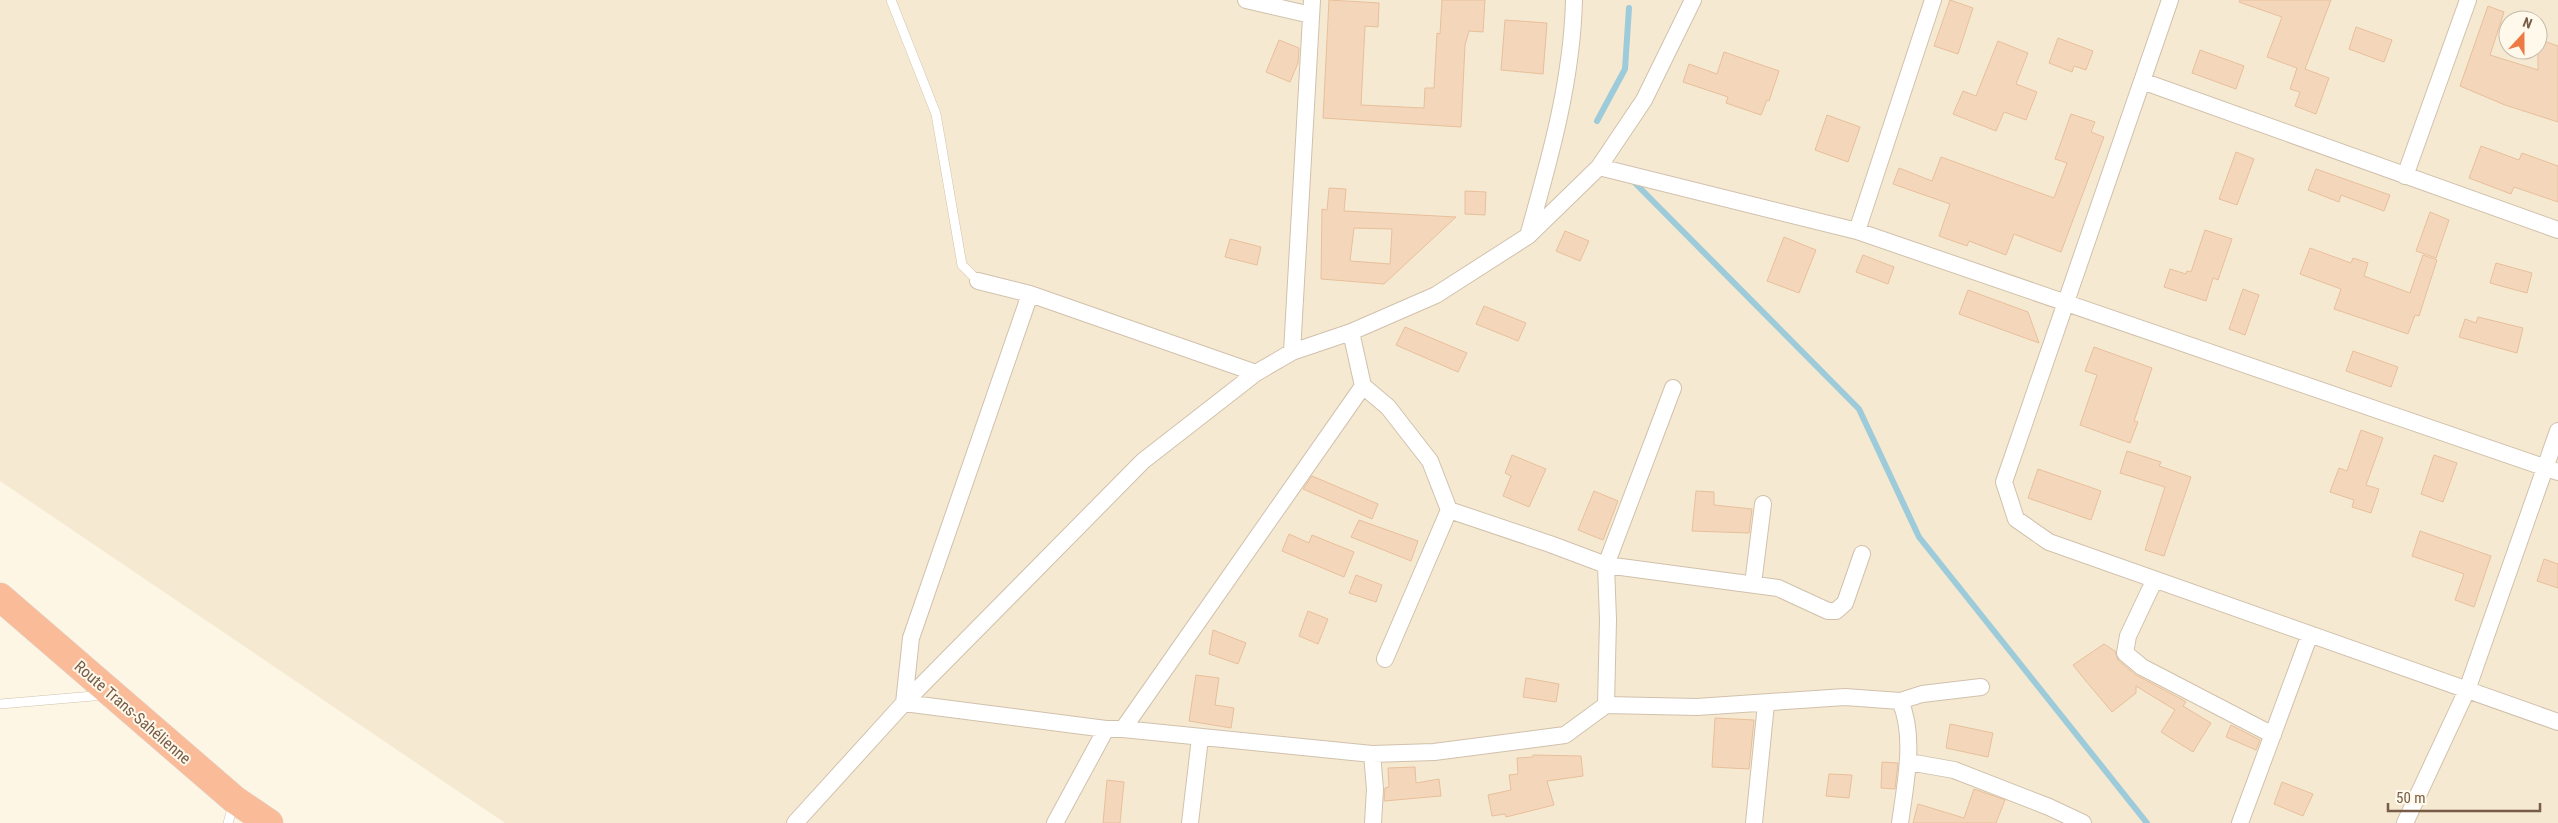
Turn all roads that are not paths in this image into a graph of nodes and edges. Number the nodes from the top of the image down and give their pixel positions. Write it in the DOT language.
graph roads {
  1 [pos="891,0"];
  2 [pos="1246,0"];
  3 [pos="1574,0"];
  4 [pos="1693,0"];
  5 [pos="1934,0"];
  6 [pos="2170,0"];
  7 [pos="2468,0"];
  8 [pos="1312,8"];
  9 [pos="2142,82"];
  10 [pos="1599,167"];
  11 [pos="2405,176"];
  12 [pos="2558,230"];
  13 [pos="1858,231"];
  14 [pos="1528,236"];
  15 [pos="978,281"];
  16 [pos="1030,294"];
  17 [pos="2066,303"];
  18 [pos="1350,332"];
  19 [pos="1292,352"];
  20 [pos="1256,373"];
  21 [pos="1363,386"];
  22 [pos="1673,388"];
  23 [pos="2558,431"];
  24 [pos="2552,469"];
  25 [pos="1763,504"];
  26 [pos="1449,510"];
  27 [pos="1862,554"];
  28 [pos="1606,565"];
  29 [pos="2154,581"];
  30 [pos="1753,584"];
  31 [pos="0,597"];
  32 [pos="2310,634"];
  33 [pos="1385,659"];
  34 [pos="1981,687"];
  35 [pos="2467,690"];
  36 [pos="113,694"];
  37 [pos="1900,701"];
  38 [pos="904,703"];
  39 [pos="0,704"];
  40 [pos="1766,704"];
  41 [pos="1606,705"];
  42 [pos="2558,722"];
  43 [pos="1106,729"];
  44 [pos="1123,729"];
  45 [pos="2273,735"];
  46 [pos="1200,738"];
  47 [pos="1372,754"];
  48 [pos="1909,762"];
  49 [pos="232,811"];
  50 [pos="269,823"];
  51 [pos="795,823"];
  52 [pos="1055,823"];
  53 [pos="1190,823"];
  54 [pos="1373,823"];
  55 [pos="1754,823"];
  56 [pos="1900,823"];
  57 [pos="2083,823"];
  58 [pos="2240,823"];
  59 [pos="2405,823"];
  1 -- 15 [label="lane"];
  2 -- 8 [label="street"];
  3 -- 14 [label="street"];
  4 -- 10 [label="street"];
  5 -- 13 [label="street"];
  6 -- 9 [label="street"];
  7 -- 11 [label="street"];
  8 -- 19 [label="street"];
  9 -- 11 [label="street"];
  9 -- 17 [label="street"];
  10 -- 13 [label="street"];
  10 -- 14 [label="street"];
  11 -- 12 [label="street"];
  13 -- 17 [label="street"];
  14 -- 18 [label="street"];
  15 -- 16 [label="street"];
  16 -- 20 [label="street"];
  16 -- 38 [label="street"];
  17 -- 24 [label="street"];
  17 -- 29 [label="street"];
  18 -- 19 [label="street"];
  18 -- 21 [label="street"];
  19 -- 20 [label="street"];
  20 -- 38 [label="street"];
  21 -- 26 [label="street"];
  21 -- 44 [label="street"];
  22 -- 28 [label="street"];
  23 -- 24 [label="street"];
  24 -- 35 [label="street"];
  25 -- 30 [label="street"];
  26 -- 28 [label="street"];
  26 -- 33 [label="street"];
  27 -- 30 [label="street"];
  28 -- 30 [label="street"];
  28 -- 41 [label="street"];
  29 -- 32 [label="street"];
  29 -- 45 [label="street"];
  31 -- 36 [label="highway, Route Trans-Sahélienne"];
  32 -- 35 [label="street"];
  32 -- 45 [label="street"];
  34 -- 37 [label="street"];
  35 -- 42 [label="street"];
  35 -- 59 [label="street"];
  36 -- 39 [label="lane"];
  36 -- 49 [label="highway, Route Trans-Sahélienne"];
  37 -- 40 [label="street"];
  37 -- 48 [label="street"];
  38 -- 43 [label="street"];
  38 -- 51 [label="street"];
  40 -- 41 [label="street"];
  40 -- 55 [label="street"];
  41 -- 47 [label="street"];
  43 -- 44 [label="street"];
  43 -- 52 [label="street"];
  44 -- 46 [label="street"];
  45 -- 58 [label="street"];
  46 -- 47 [label="street"];
  46 -- 53 [label="street"];
  47 -- 54 [label="street"];
  48 -- 56 [label="street"];
  48 -- 57 [label="street"];
  49 -- 50 [label="highway, Route Trans-Sahélienne"];
}
